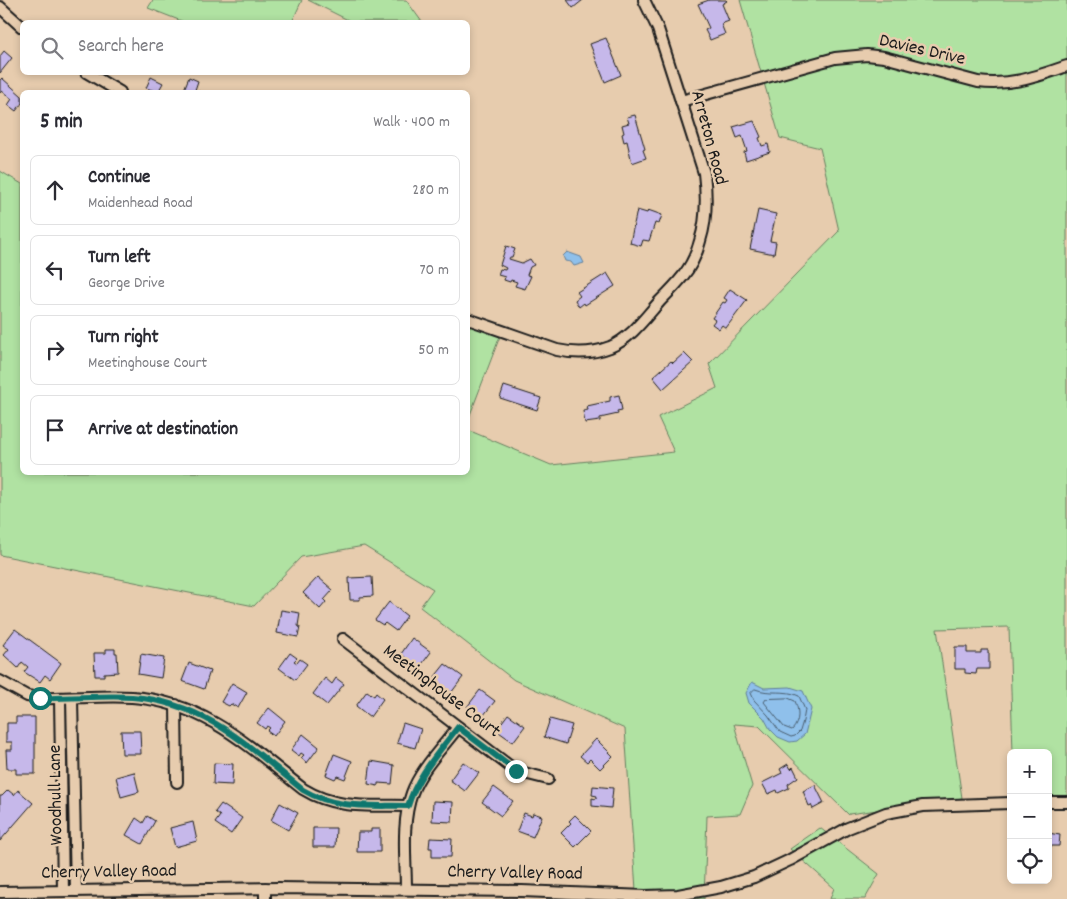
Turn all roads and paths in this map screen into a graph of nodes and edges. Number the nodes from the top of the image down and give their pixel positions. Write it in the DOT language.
graph roads {
  1 [pos="644,0"];
  2 [pos="0,7"];
  3 [pos="20,25"];
  4 [pos="1067,66"];
  5 [pos="91,75"];
  6 [pos="117,90"];
  7 [pos="681,102"];
  8 [pos="470,320"];
  9 [pos="343,638"];
  10 [pos="2,685"];
  11 [pos="60,699"];
  12 [pos="72,699"];
  13 [pos="176,706"];
  14 [pos="458,727"];
  15 [pos="548,779"];
  16 [pos="176,782"];
  17 [pos="1052,802"];
  18 [pos="1067,802"];
  19 [pos="1007,803"];
  20 [pos="408,806"];
  21 [pos="265,888"];
  22 [pos="406,889"];
  23 [pos="63,891"];
  24 [pos="76,891"];
  25 [pos="0,892"];
  26 [pos="266,899"];
  1 -- 7 [label="street, Arreton Road"];
  2 -- 3 [label="street"];
  4 -- 7 [label="street, Davies Drive"];
  5 -- 6 [label="street"];
  7 -- 8 [label="street, Arreton Road"];
  9 -- 14 [label="street, Meetinghouse Court"];
  10 -- 11 [label="street"];
  11 -- 12 [label="street"];
  11 -- 23 [label="street, Woodhull Lane"];
  12 -- 13 [label="street"];
  12 -- 24 [label="street, Woodhull Lane"];
  13 -- 16 [label="street"];
  13 -- 20 [label="street"];
  14 -- 15 [label="street, Meetinghouse Court"];
  14 -- 20 [label="street"];
  17 -- 18 [label="street"];
  19 -- 22 [label="street, Cherry Valley Road"];
  20 -- 22 [label="street"];
  21 -- 22 [label="street, Cherry Valley Road"];
  21 -- 24 [label="street, Cherry Valley Road"];
  21 -- 26 [label="street"];
  23 -- 24 [label="street, Cherry Valley Road"];
  23 -- 25 [label="street, Cherry Valley Road"];
}
